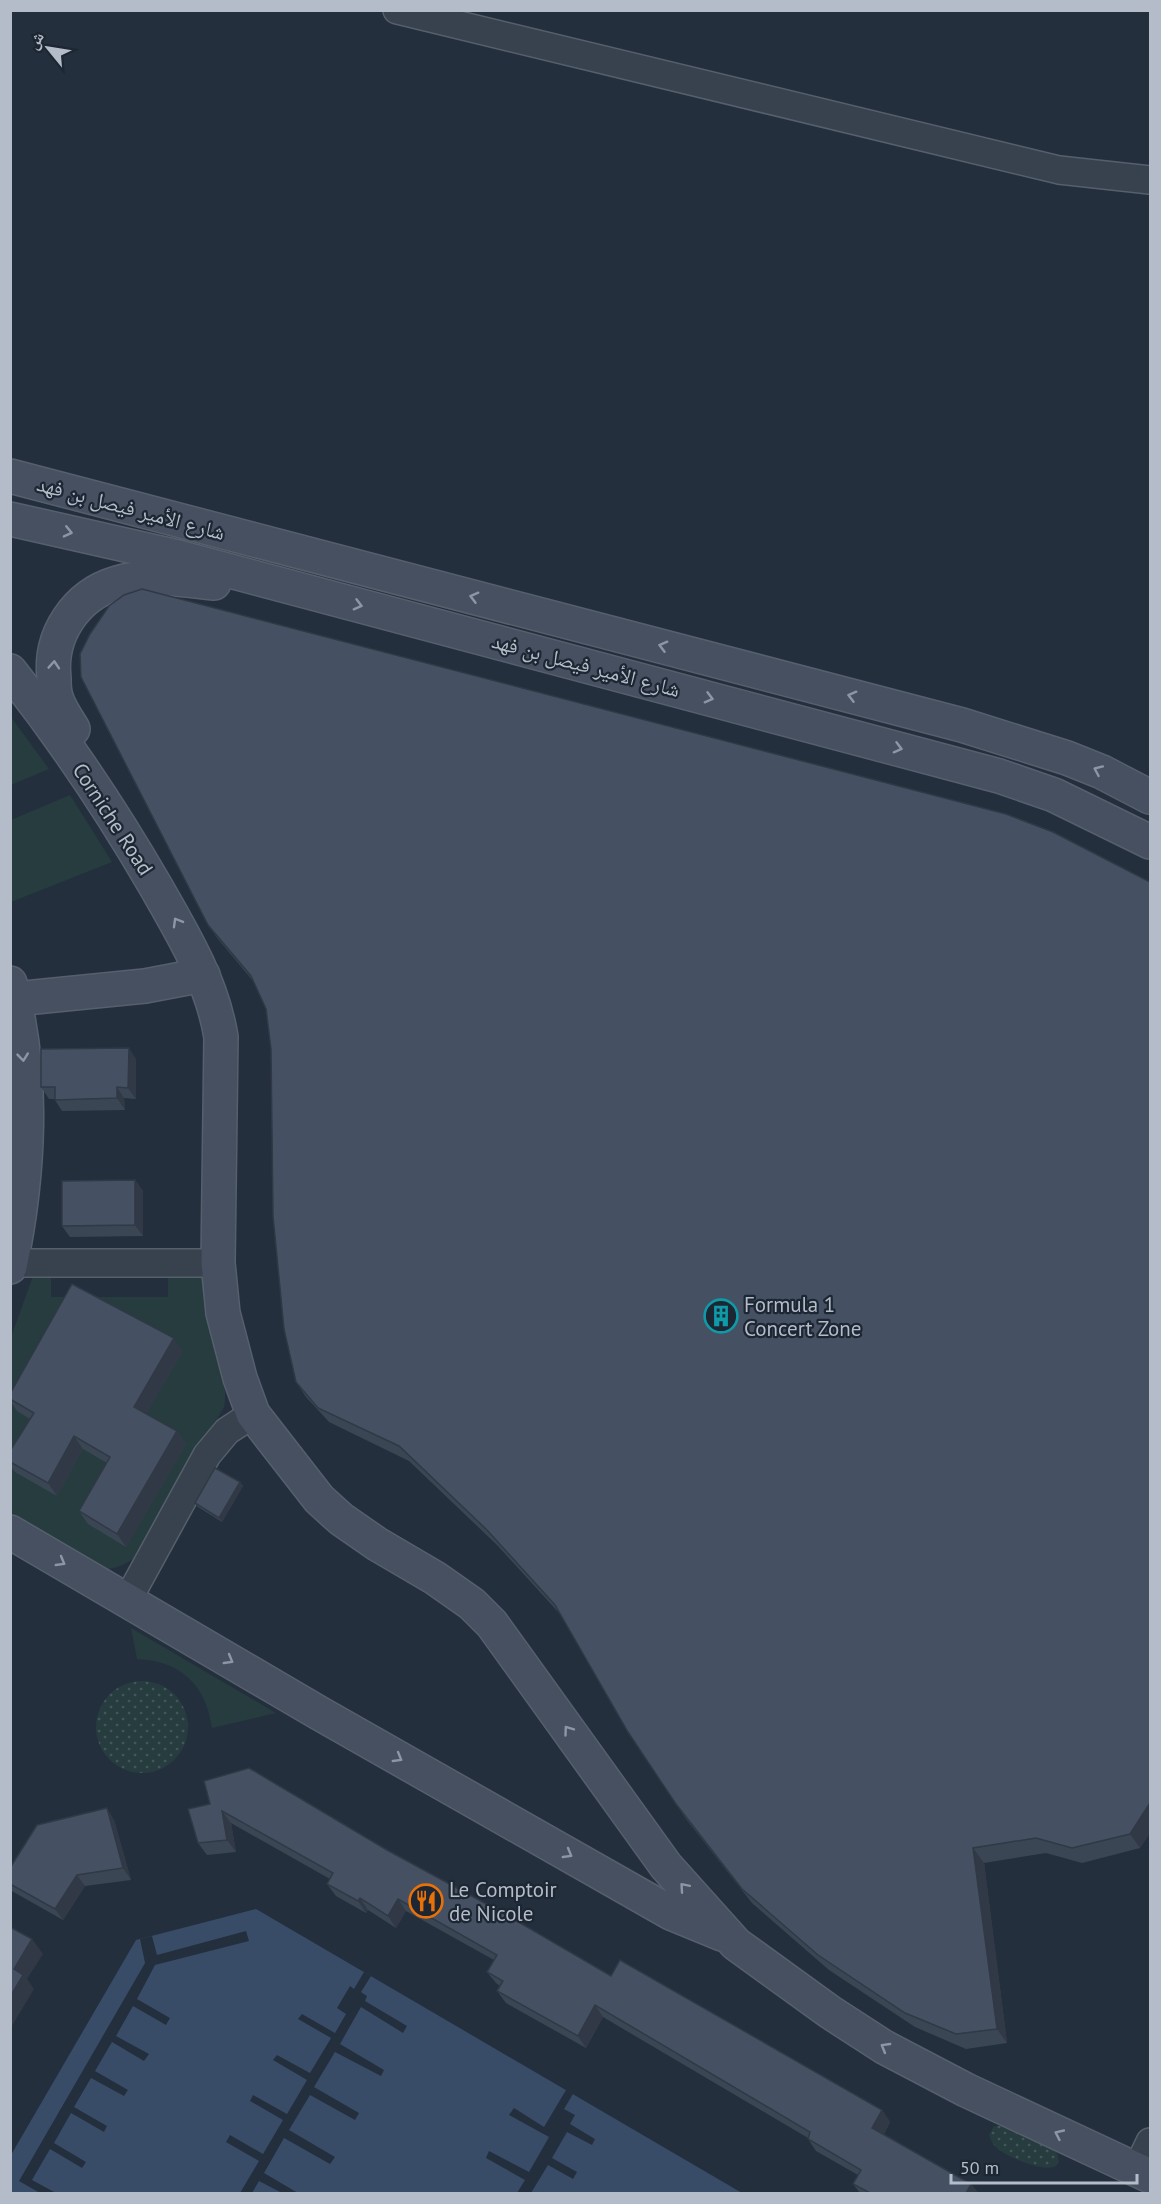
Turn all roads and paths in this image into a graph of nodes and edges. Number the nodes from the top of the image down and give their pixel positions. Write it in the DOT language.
graph roads {
  1 [pos="397,10"];
  2 [pos="1150,180"];
  3 [pos="10,476"];
  4 [pos="10,519"];
  5 [pos="313,593"];
  6 [pos="10,670"];
  7 [pos="1150,797"];
  8 [pos="1150,842"];
  9 [pos="146,869"];
  10 [pos="202,975"];
  11 [pos="13,991"];
  12 [pos="218,1263"];
  13 [pos="11,1265"];
  14 [pos="253,1414"];
  15 [pos="10,1532"];
  16 [pos="127,1601"];
  17 [pos="731,1937"];
  18 [pos="1146,2162"];
  1 -- 2 [label="street"];
  7 -- 3 [label="main road, شارع الأمير فيصل بن فهد, one-way"];
  4 -- 5 [label="main road, شارع الأمير فيصل بن فهد, one-way"];
  5 -- 8 [label="main road, شارع الأمير فيصل بن فهد, one-way"];
  9 -- 5 [label="main road, one-way"];
  6 -- 9 [label="main road, Corniche Road"];
  10 -- 9 [label="main road, Corniche Road, one-way"];
  10 -- 11 [label="main road"];
  10 -- 12 [label="main road, Corniche Road"];
  11 -- 13 [label="main road, one-way"];
  12 -- 13 [label="street"];
  12 -- 14 [label="main road, Corniche Road"];
  14 -- 16 [label="street"];
  17 -- 14 [label="main road, Corniche Road, one-way"];
  15 -- 16 [label="main road, one-way"];
  16 -- 17 [label="main road, one-way"];
  18 -- 17 [label="main road, one-way"];
}
